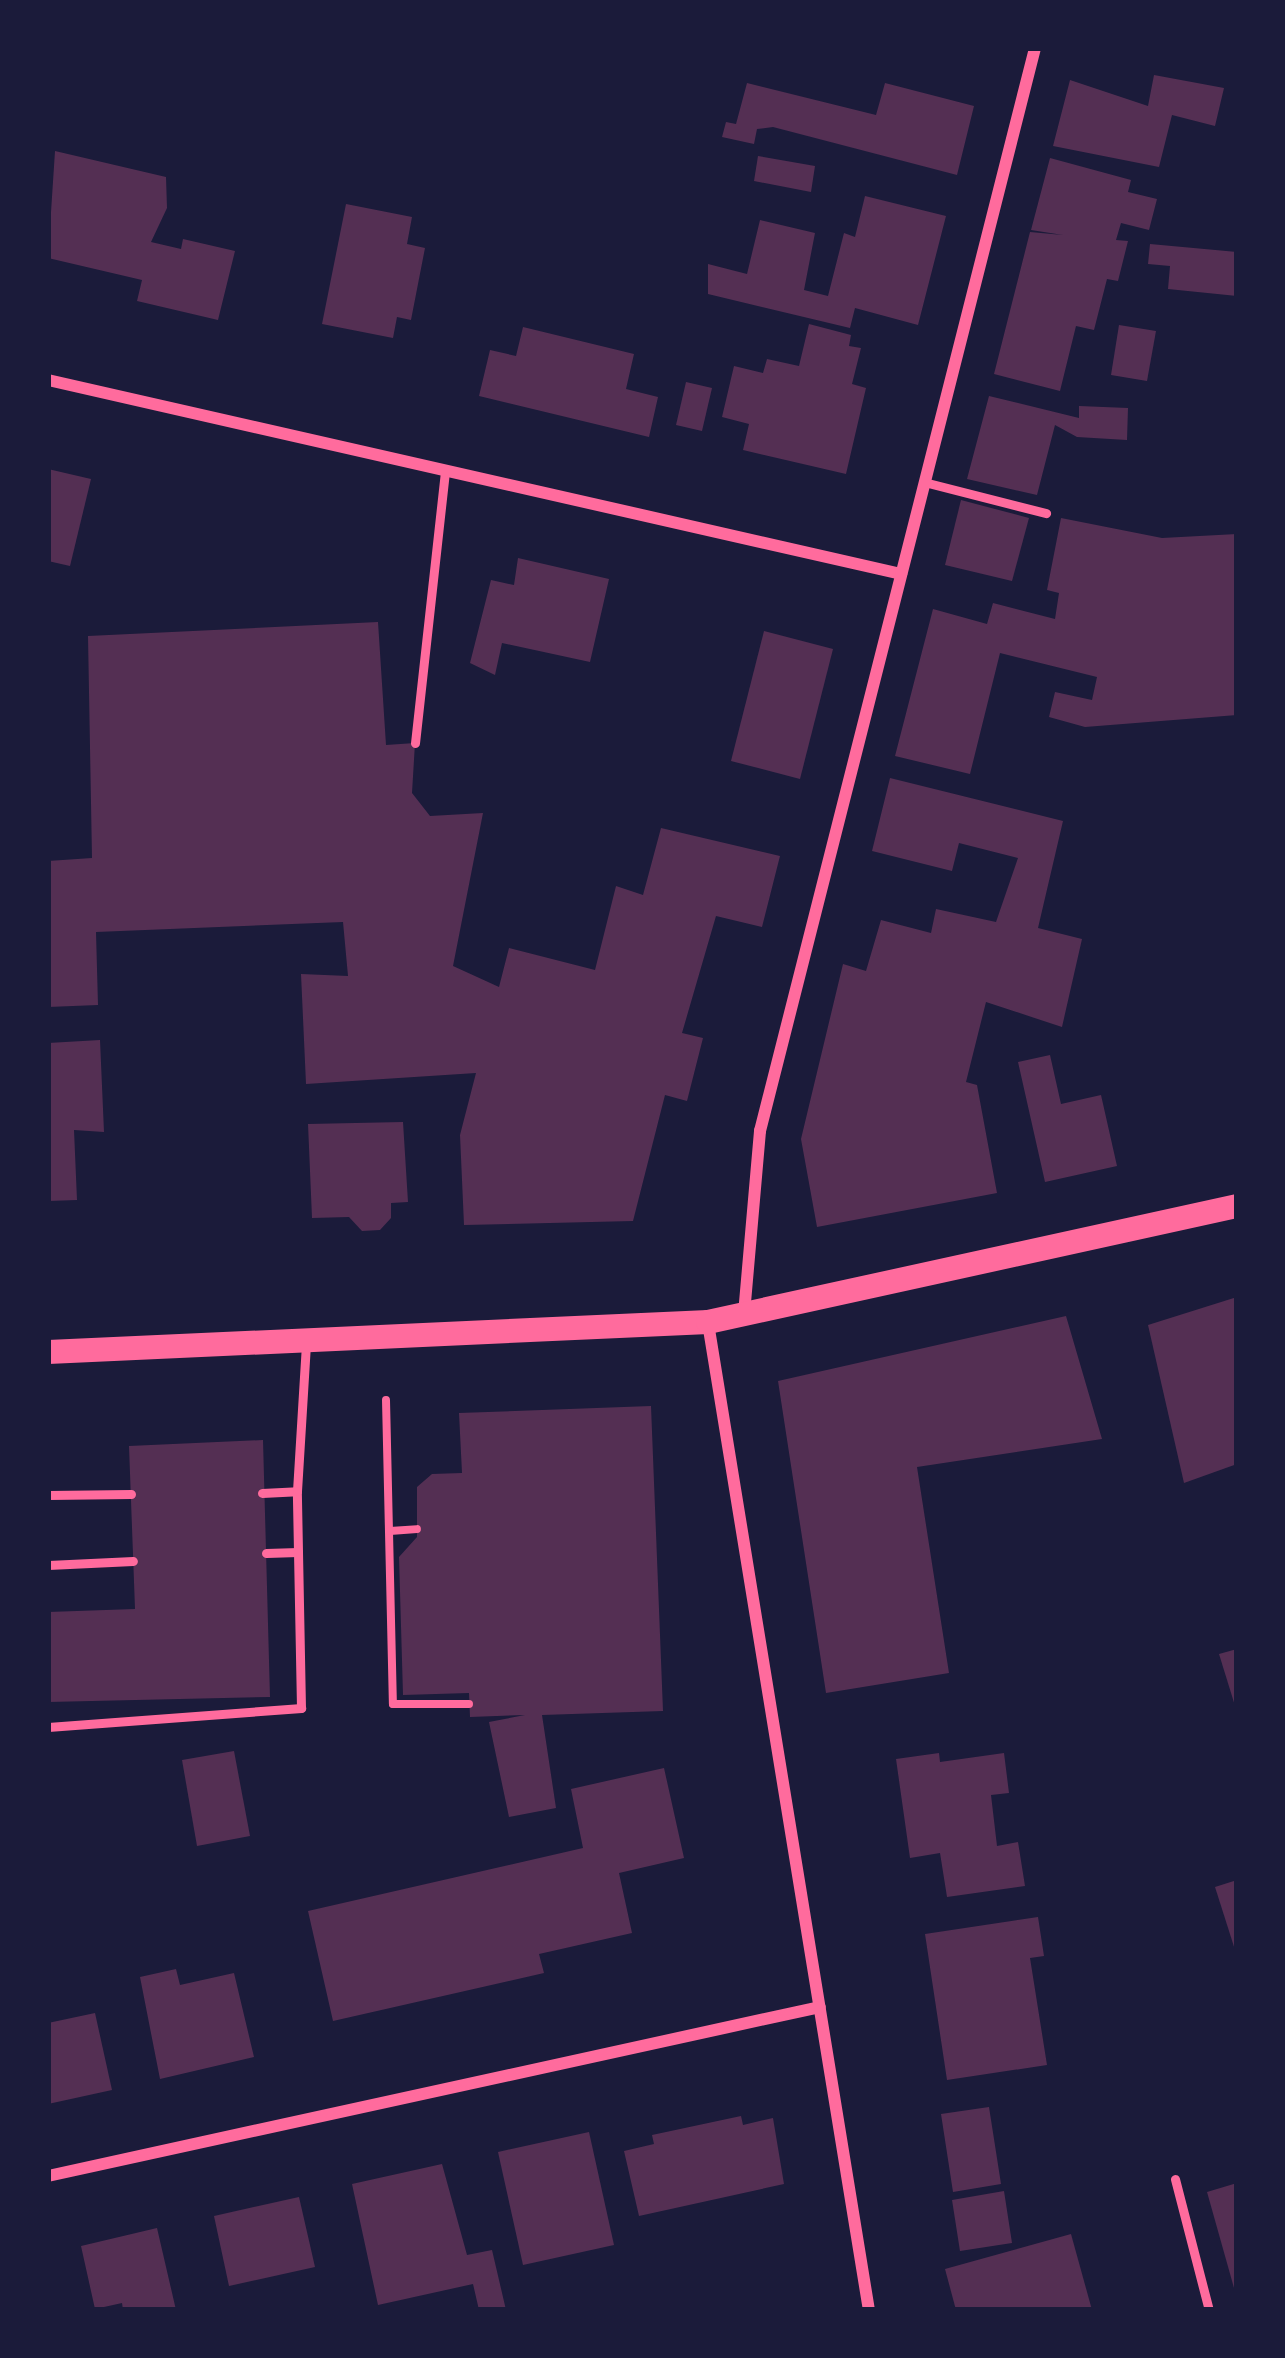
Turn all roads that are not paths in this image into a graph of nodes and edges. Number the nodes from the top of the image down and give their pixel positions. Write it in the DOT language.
graph roads {
  1 [pos="1035,48"];
  2 [pos="48,380"];
  3 [pos="446,471"];
  4 [pos="924,482"];
  5 [pos="1046,513"];
  6 [pos="901,574"];
  7 [pos="415,743"];
  8 [pos="1237,1206"];
  9 [pos="743,1316"];
  10 [pos="708,1322"];
  11 [pos="306,1342"];
  12 [pos="48,1352"];
  13 [pos="297,1491"];
  14 [pos="262,1493"];
  15 [pos="131,1494"];
  16 [pos="48,1495"];
  17 [pos="298,1552"];
  18 [pos="266,1553"];
  19 [pos="133,1561"];
  20 [pos="48,1565"];
  21 [pos="48,1727"];
  22 [pos="820,2007"];
  23 [pos="48,2176"];
  24 [pos="1174,2179"];
  25 [pos="869,2310"];
  26 [pos="1209,2310"];
  1 -- 4 [label="street"];
  2 -- 3 [label="street"];
  3 -- 6 [label="street"];
  3 -- 7 [label="lane"];
  4 -- 5 [label="lane"];
  4 -- 6 [label="street"];
  6 -- 9 [label="street"];
  8 -- 9 [label="main road"];
  9 -- 10 [label="main road"];
  10 -- 11 [label="main road"];
  10 -- 22 [label="street"];
  11 -- 12 [label="main road"];
  11 -- 13 [label="lane"];
  13 -- 14 [label="lane"];
  13 -- 17 [label="lane"];
  15 -- 16 [label="lane"];
  17 -- 18 [label="lane"];
  17 -- 21 [label="lane"];
  19 -- 20 [label="lane"];
  22 -- 23 [label="street"];
  22 -- 25 [label="street"];
  24 -- 26 [label="lane"];
}
